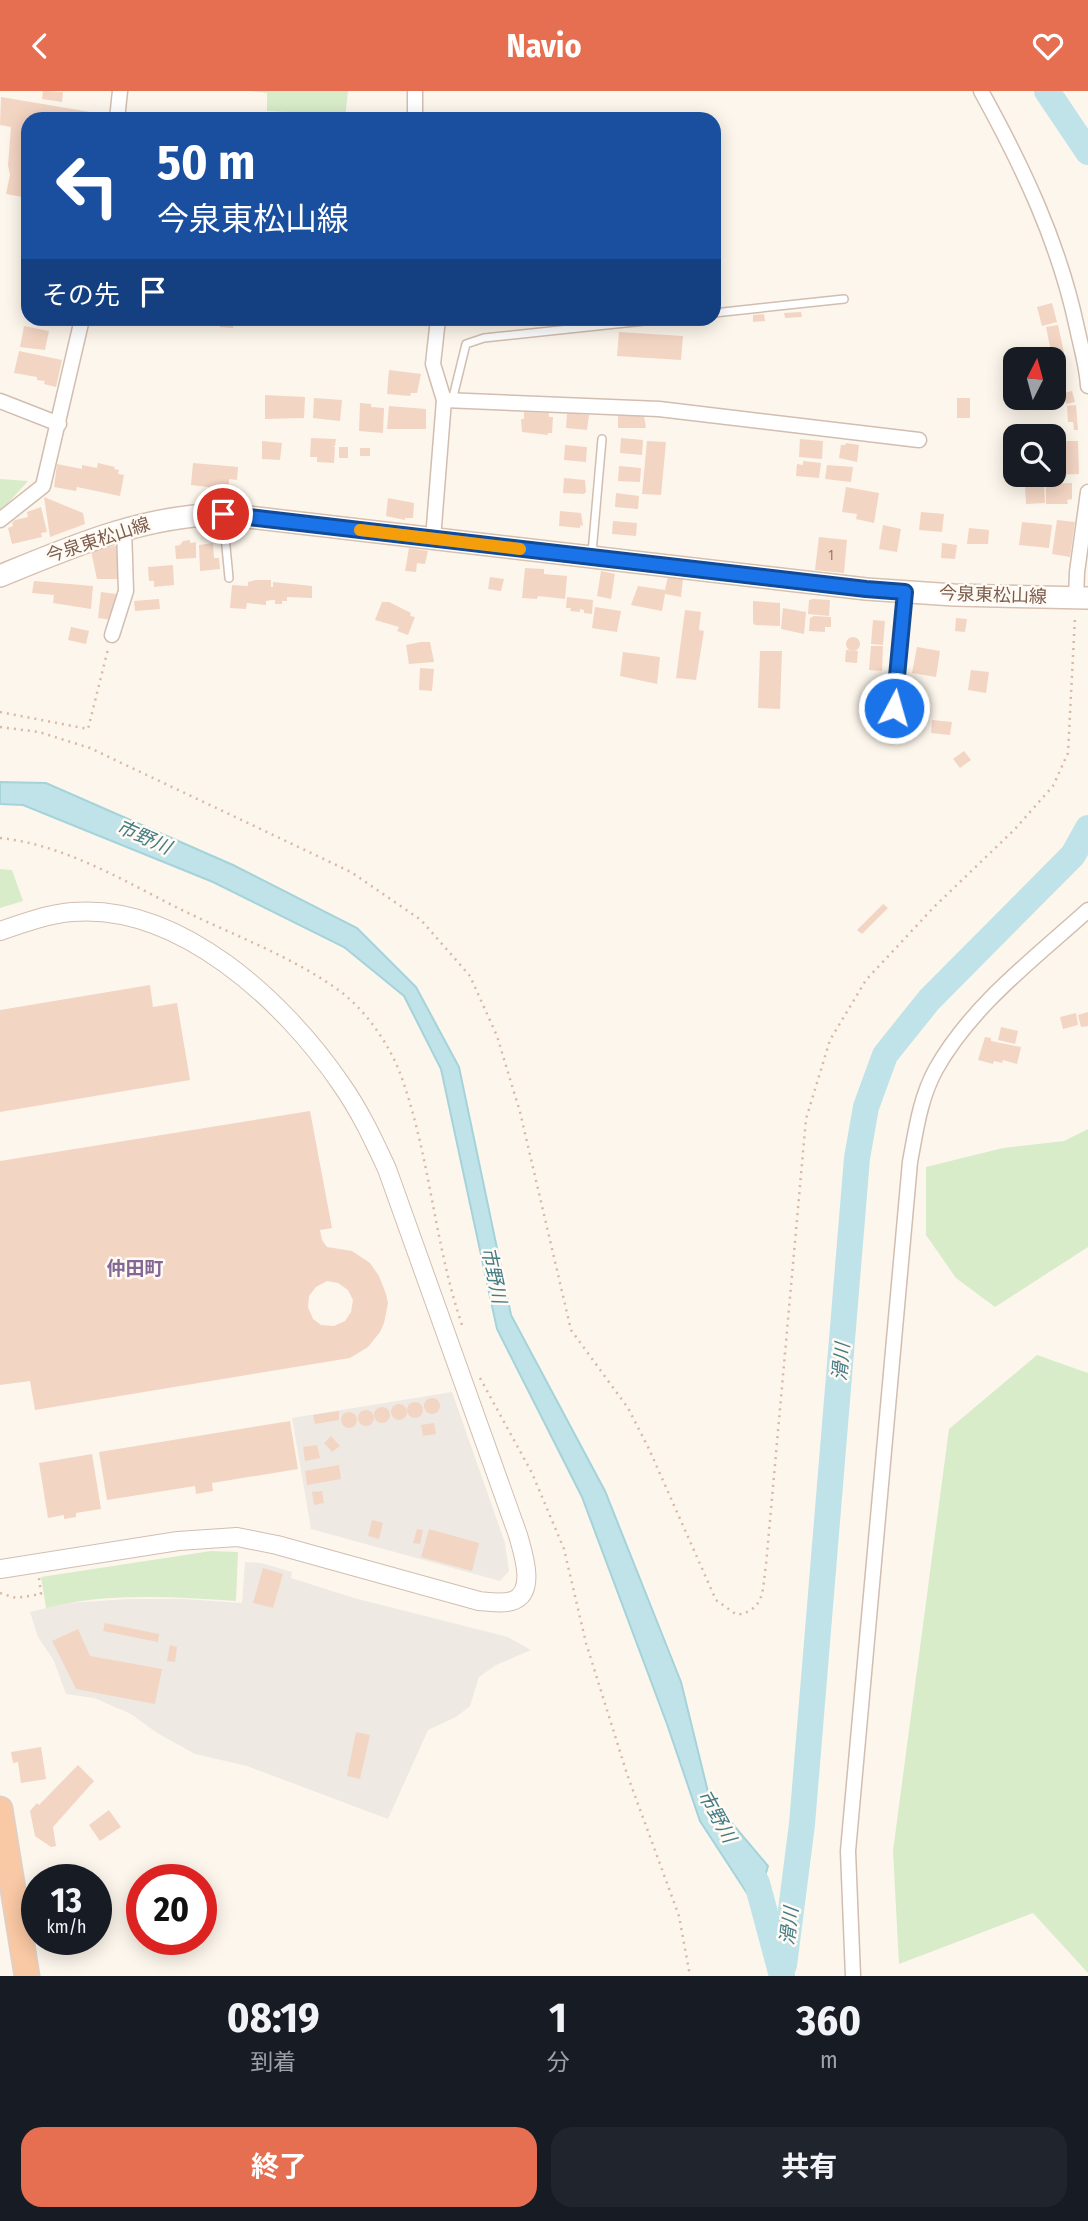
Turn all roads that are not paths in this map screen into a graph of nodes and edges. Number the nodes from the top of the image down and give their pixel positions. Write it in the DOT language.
graph roads {
  1 [pos="120,91"];
  2 [pos="415,91"];
  3 [pos="981,91"];
  4 [pos="118,112"];
  5 [pos="415,112"];
  6 [pos="844,299"];
  7 [pos="721,312"];
  8 [pos="80,326"];
  9 [pos="437,326"];
  10 [pos="597,326"];
  11 [pos="1088,386"];
  12 [pos="0,401"];
  13 [pos="448,401"];
  14 [pos="58,424"];
  15 [pos="602,439"];
  16 [pos="919,440"];
  17 [pos="1088,492"];
  18 [pos="223,514"];
  19 [pos="0,520"];
  20 [pos="124,529"];
  21 [pos="433,539"];
  22 [pos="592,557"];
  23 [pos="0,576"];
  24 [pos="229,578"];
  25 [pos="905,592"];
  26 [pos="1082,598"];
  27 [pos="112,635"];
  28 [pos="894,708"];
  29 [pos="1088,910"];
  30 [pos="0,931"];
  31 [pos="0,1569"];
  32 [pos="0,1809"];
  33 [pos="0,1899"];
  34 [pos="12,1976"];
  35 [pos="27,1976"];
  36 [pos="853,1976"];
  1 -- 4 [label="street"];
  2 -- 5 [label="street"];
  3 -- 11 [label="street"];
  6 -- 7 [label="lane"];
  8 -- 14 [label="street"];
  9 -- 13 [label="street"];
  10 -- 13 [label="lane"];
  12 -- 14 [label="street"];
  13 -- 16 [label="street"];
  13 -- 21 [label="street"];
  14 -- 19 [label="street"];
  15 -- 22 [label="lane"];
  17 -- 26 [label="street"];
  18 -- 20 [label="main road, 今泉東松山線"];
  18 -- 21 [label="main road, 今泉東松山線"];
  18 -- 24 [label="lane"];
  20 -- 23 [label="main road, 今泉東松山線"];
  20 -- 27 [label="street"];
  21 -- 22 [label="main road, 今泉東松山線"];
  22 -- 25 [label="main road, 今泉東松山線"];
  25 -- 26 [label="main road, 今泉東松山線"];
  25 -- 28 [label="lane"];
  29 -- 36 [label="street"];
  30 -- 31 [label="street"];
  32 -- 35 [label="highway"];
  33 -- 34 [label="highway"];
}
